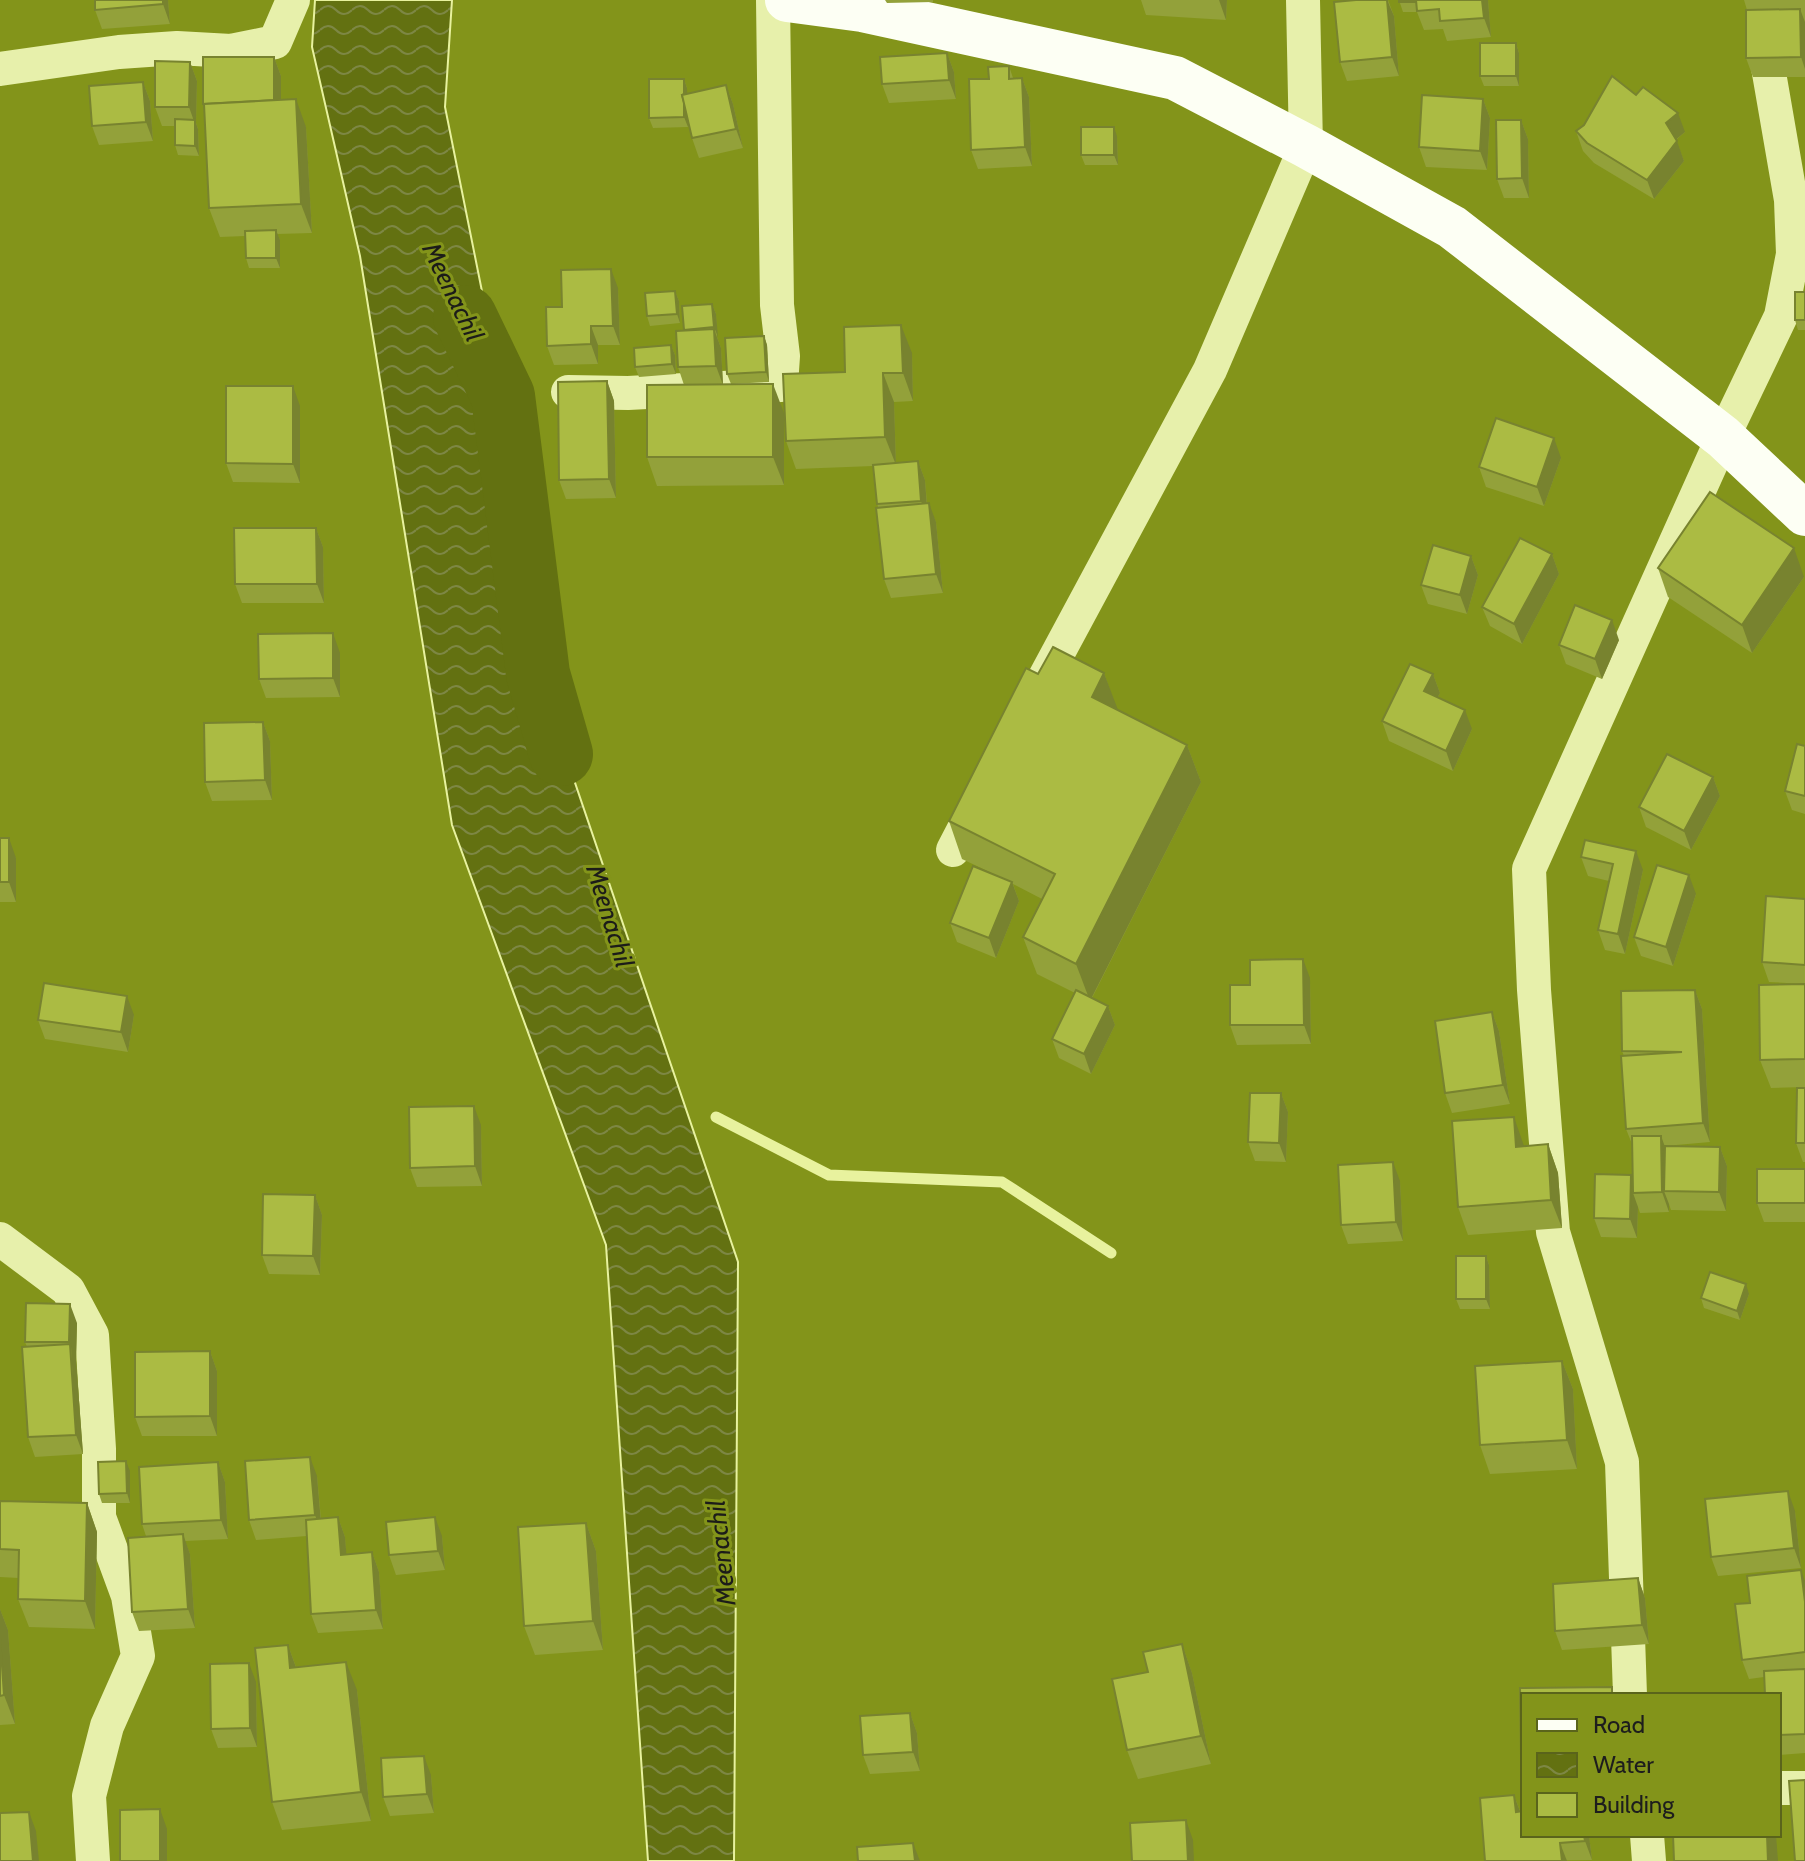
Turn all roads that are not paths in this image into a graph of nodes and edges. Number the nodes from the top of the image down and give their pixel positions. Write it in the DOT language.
graph roads {
  1 [pos="293,0"];
  2 [pos="773,0"];
  3 [pos="787,0"];
  4 [pos="1303,0"];
  5 [pos="863,5"];
  6 [pos="1764,44"];
  7 [pos="0,69"];
  8 [pos="1306,146"];
  9 [pos="568,392"];
  10 [pos="1723,437"];
  11 [pos="1805,514"];
  12 [pos="1021,723"];
  13 [pos="991,779"];
  14 [pos="953,850"];
  15 [pos="0,1239"];
  16 [pos="1630,1693"];
  17 [pos="1781,1788"];
  18 [pos="1805,1788"];
  19 [pos="1647,1837"];
  20 [pos="93,1861"];
  21 [pos="1649,1861"];
  1 -- 7 [label="street"];
  2 -- 9 [label="street"];
  3 -- 5 [label="main road"];
  4 -- 8 [label="street"];
  5 -- 8 [label="main road"];
  6 -- 10 [label="street"];
  8 -- 10 [label="main road"];
  8 -- 12 [label="street"];
  10 -- 11 [label="main road"];
  10 -- 16 [label="street"];
  13 -- 14 [label="street"];
  15 -- 20 [label="street"];
  17 -- 18 [label="street"];
  19 -- 21 [label="street"];
}
